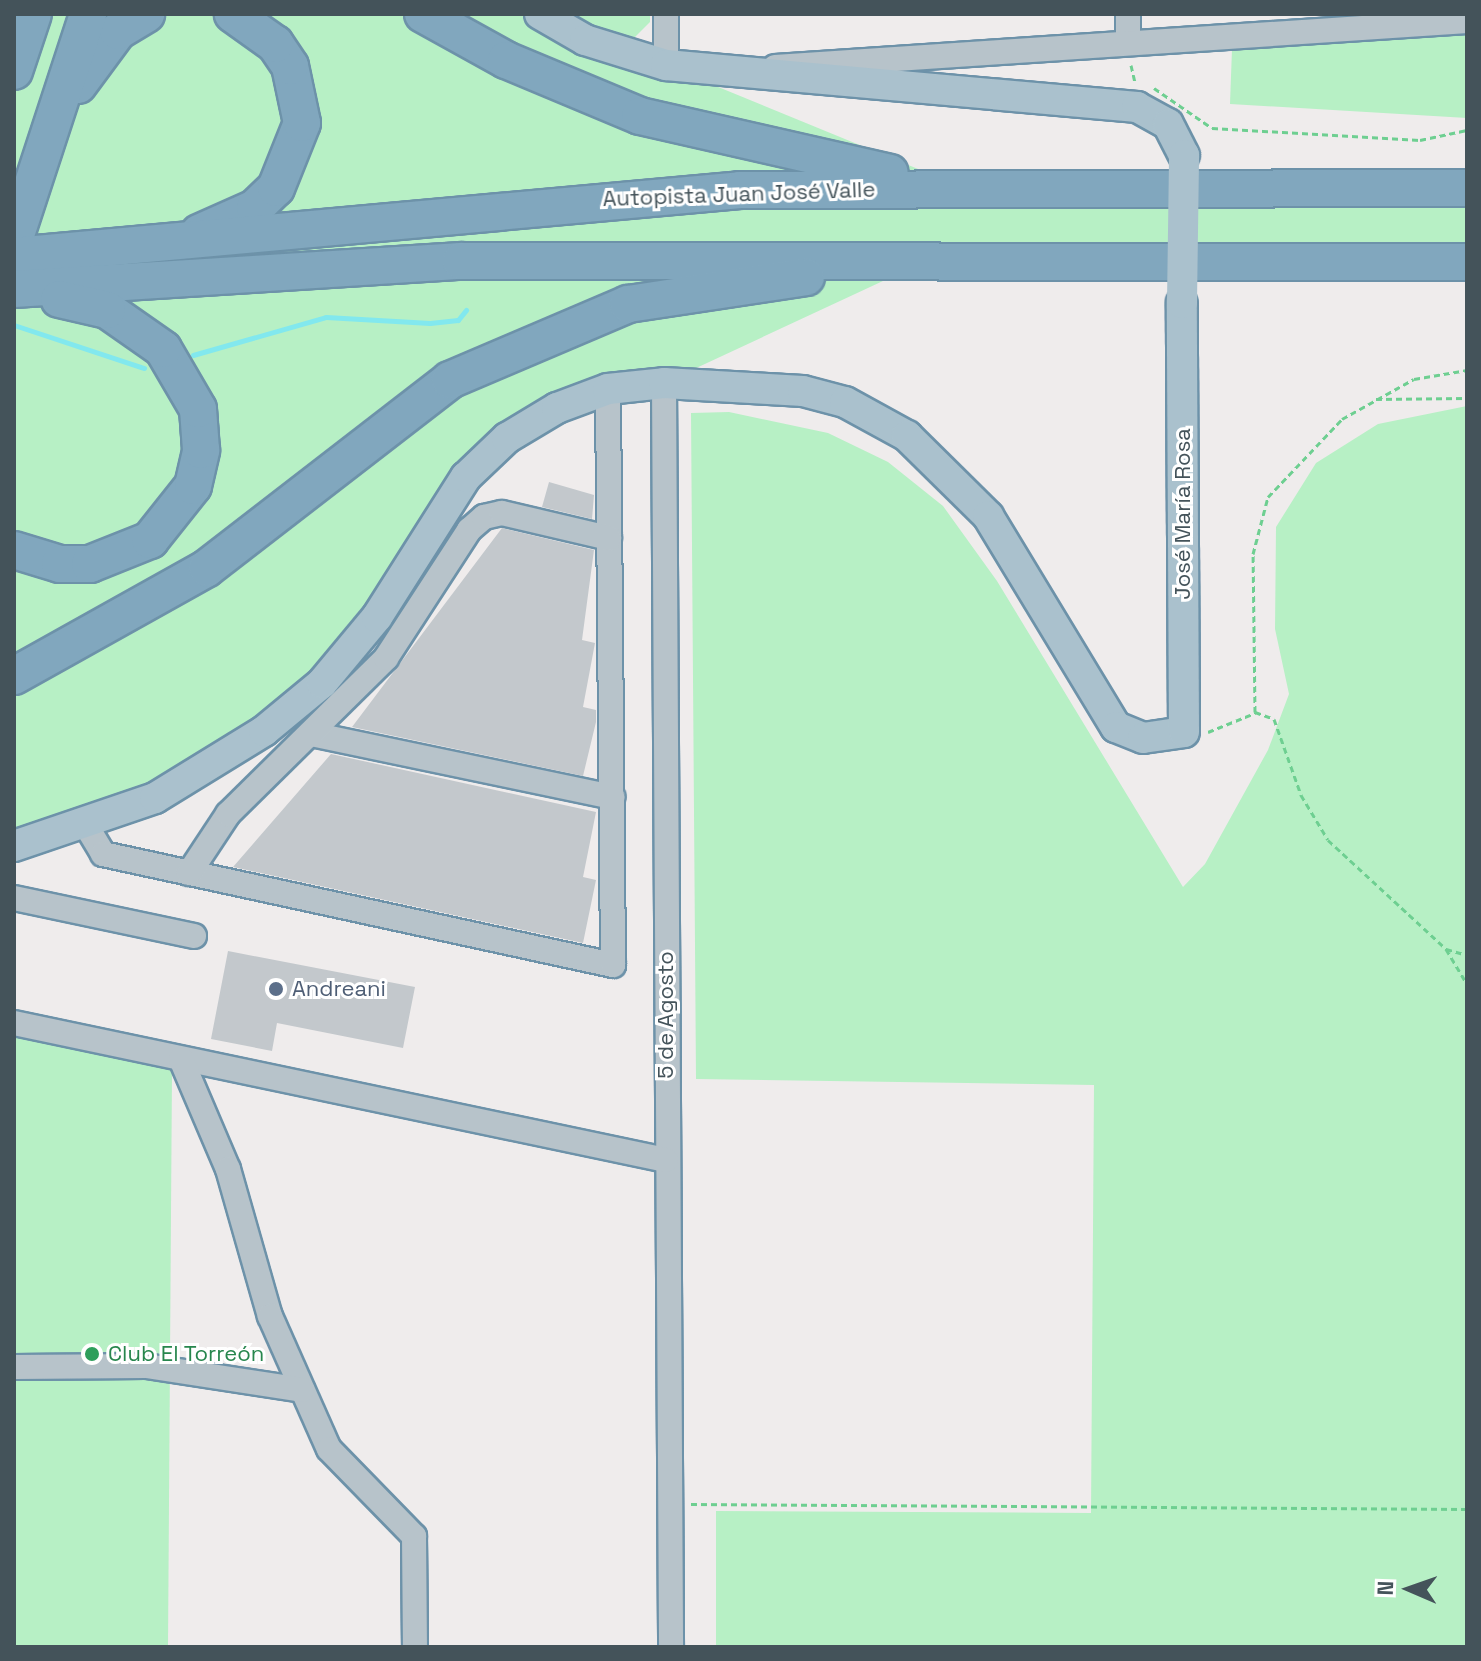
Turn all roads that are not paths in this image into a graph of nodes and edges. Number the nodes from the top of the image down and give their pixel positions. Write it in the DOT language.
graph roads {
  1 [pos="33,14"];
  2 [pos="88,14"];
  3 [pos="146,14"];
  4 [pos="233,14"];
  5 [pos="423,14"];
  6 [pos="540,14"];
  7 [pos="666,14"];
  8 [pos="1128,14"];
  9 [pos="1467,21"];
  10 [pos="455,26"];
  11 [pos="1128,43"];
  12 [pos="666,65"];
  13 [pos="752,70"];
  14 [pos="14,71"];
  15 [pos="46,151"];
  16 [pos="962,187"];
  17 [pos="1467,188"];
  18 [pos="18,229"];
  19 [pos="143,248"];
  20 [pos="14,256"];
  21 [pos="926,261"];
  22 [pos="1467,262"];
  23 [pos="14,289"];
  24 [pos="664,383"];
  25 [pos="608,389"];
  26 [pos="609,538"];
  27 [pos="14,550"];
  28 [pos="14,676"];
  29 [pos="311,734"];
  30 [pos="612,797"];
  31 [pos="87,827"];
  32 [pos="14,846"];
  33 [pos="189,873"];
  34 [pos="14,898"];
  35 [pos="194,936"];
  36 [pos="14,1023"];
  37 [pos="181,1059"];
  38 [pos="666,1160"];
  39 [pos="14,1367"];
  40 [pos="302,1390"];
  41 [pos="415,1647"];
  42 [pos="671,1647"];
  1 -- 14 [label="highway"];
  2 -- 15 [label="highway"];
  3 -- 15 [label="highway"];
  4 -- 19 [label="highway"];
  5 -- 10 [label="highway"];
  6 -- 12 [label="main road, José María Rosa"];
  7 -- 12 [label="street"];
  8 -- 11 [label="street"];
  9 -- 11 [label="street"];
  10 -- 16 [label="highway"];
  11 -- 13 [label="street"];
  12 -- 13 [label="main road, José María Rosa"];
  13 -- 24 [label="main road, José María Rosa, bridge"];
  15 -- 18 [label="highway"];
  16 -- 17 [label="highway, Autopista Juan José Valle"];
  16 -- 19 [label="highway, Autopista Juan José Valle"];
  19 -- 20 [label="highway, Autopista Juan José Valle"];
  21 -- 22 [label="highway"];
  21 -- 23 [label="highway"];
  21 -- 28 [label="highway"];
  23 -- 27 [label="highway"];
  24 -- 25 [label="main road"];
  24 -- 38 [label="street, 5 de Agosto"];
  25 -- 26 [label="street"];
  25 -- 31 [label="main road"];
  26 -- 29 [label="street"];
  26 -- 30 [label="street"];
  29 -- 30 [label="street"];
  29 -- 33 [label="street"];
  30 -- 33 [label="street"];
  31 -- 32 [label="main road"];
  31 -- 33 [label="street"];
  34 -- 35 [label="street"];
  36 -- 37 [label="street"];
  37 -- 38 [label="street"];
  37 -- 40 [label="street"];
  38 -- 42 [label="street, 5 de Agosto"];
  39 -- 40 [label="street"];
  40 -- 41 [label="street"];
}
